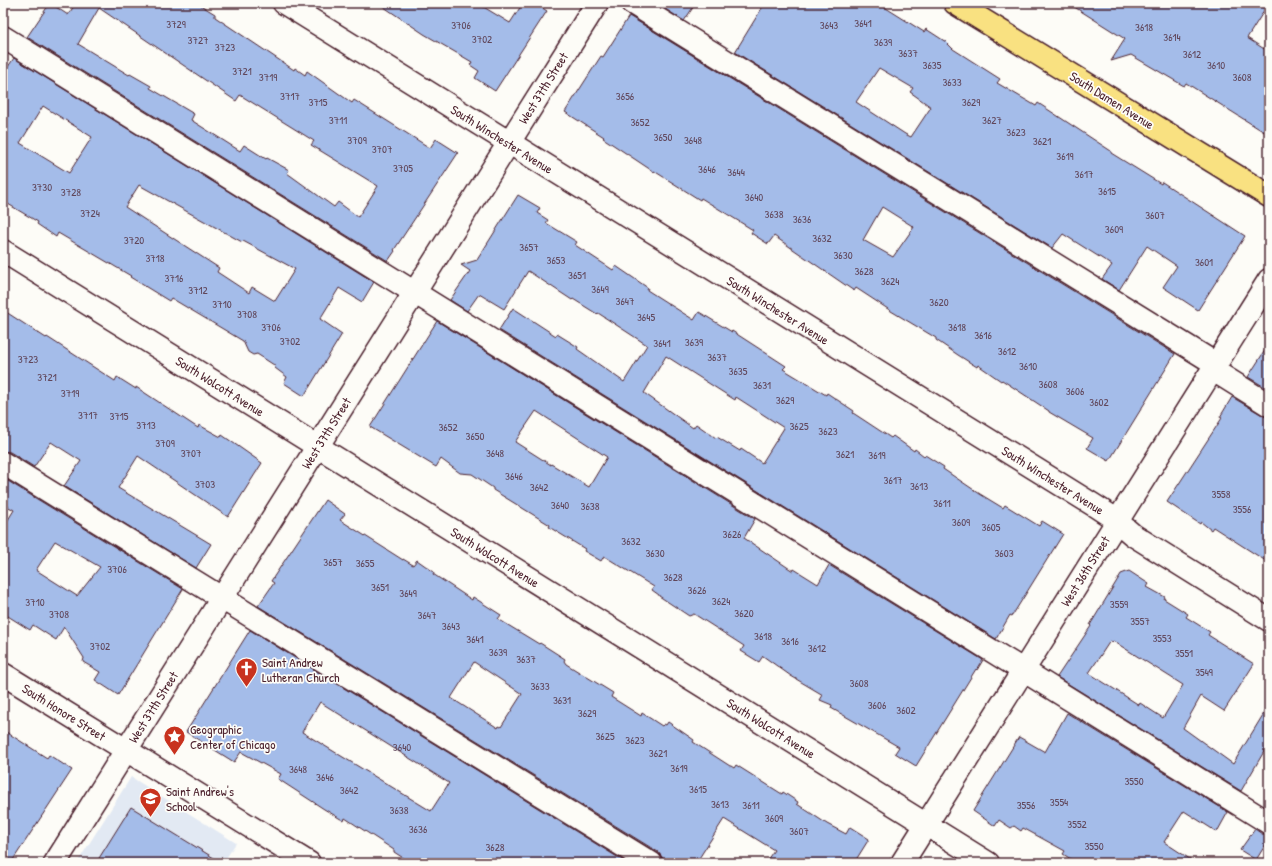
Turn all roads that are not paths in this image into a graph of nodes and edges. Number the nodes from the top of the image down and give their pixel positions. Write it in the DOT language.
graph roads {
  1 [pos="284,3"];
  2 [pos="597,3"];
  3 [pos="632,3"];
  4 [pos="956,3"];
  5 [pos="3,38"];
  6 [pos="509,143"];
  7 [pos="1269,196"];
  8 [pos="3,251"];
  9 [pos="1269,280"];
  10 [pos="414,293"];
  11 [pos="1214,367"];
  12 [pos="1269,405"];
  13 [pos="317,447"];
  14 [pos="3,463"];
  15 [pos="1117,521"];
  16 [pos="222,598"];
  17 [pos="1269,620"];
  18 [pos="1023,670"];
  19 [pos="3,674"];
  20 [pos="126,750"];
  21 [pos="1269,823"];
  22 [pos="926,824"];
  23 [pos="55,863"];
  24 [pos="309,863"];
  25 [pos="651,863"];
  26 [pos="902,863"];
  27 [pos="988,863"];
  1 -- 6 [label="street, South Winchester Avenue"];
  2 -- 6 [label="street, West 37th Street"];
  3 -- 11 [label="street"];
  4 -- 7 [label="main road, South Damen Avenue"];
  5 -- 10 [label="street"];
  6 -- 10 [label="street, West 37th Street"];
  6 -- 15 [label="street, South Winchester Avenue"];
  8 -- 13 [label="street, South Wolcott Avenue"];
  9 -- 11 [label="street, West 36th Street"];
  10 -- 13 [label="street, West 37th Street"];
  10 -- 18 [label="street"];
  11 -- 12 [label="street"];
  11 -- 15 [label="street, West 36th Street"];
  13 -- 16 [label="street, West 37th Street"];
  13 -- 22 [label="street, South Wolcott Avenue"];
  14 -- 16 [label="street"];
  15 -- 17 [label="street, South Winchester Avenue"];
  15 -- 18 [label="street, West 36th Street"];
  16 -- 20 [label="street, West 37th Street"];
  16 -- 25 [label="street"];
  18 -- 21 [label="street"];
  18 -- 22 [label="street, West 36th Street"];
  19 -- 20 [label="street, South Honore Street"];
  20 -- 23 [label="street, West 37th Street"];
  20 -- 24 [label="street, South Honore Street"];
  22 -- 26 [label="street, West 36th Street"];
  22 -- 27 [label="street, South Wolcott Avenue"];
}
